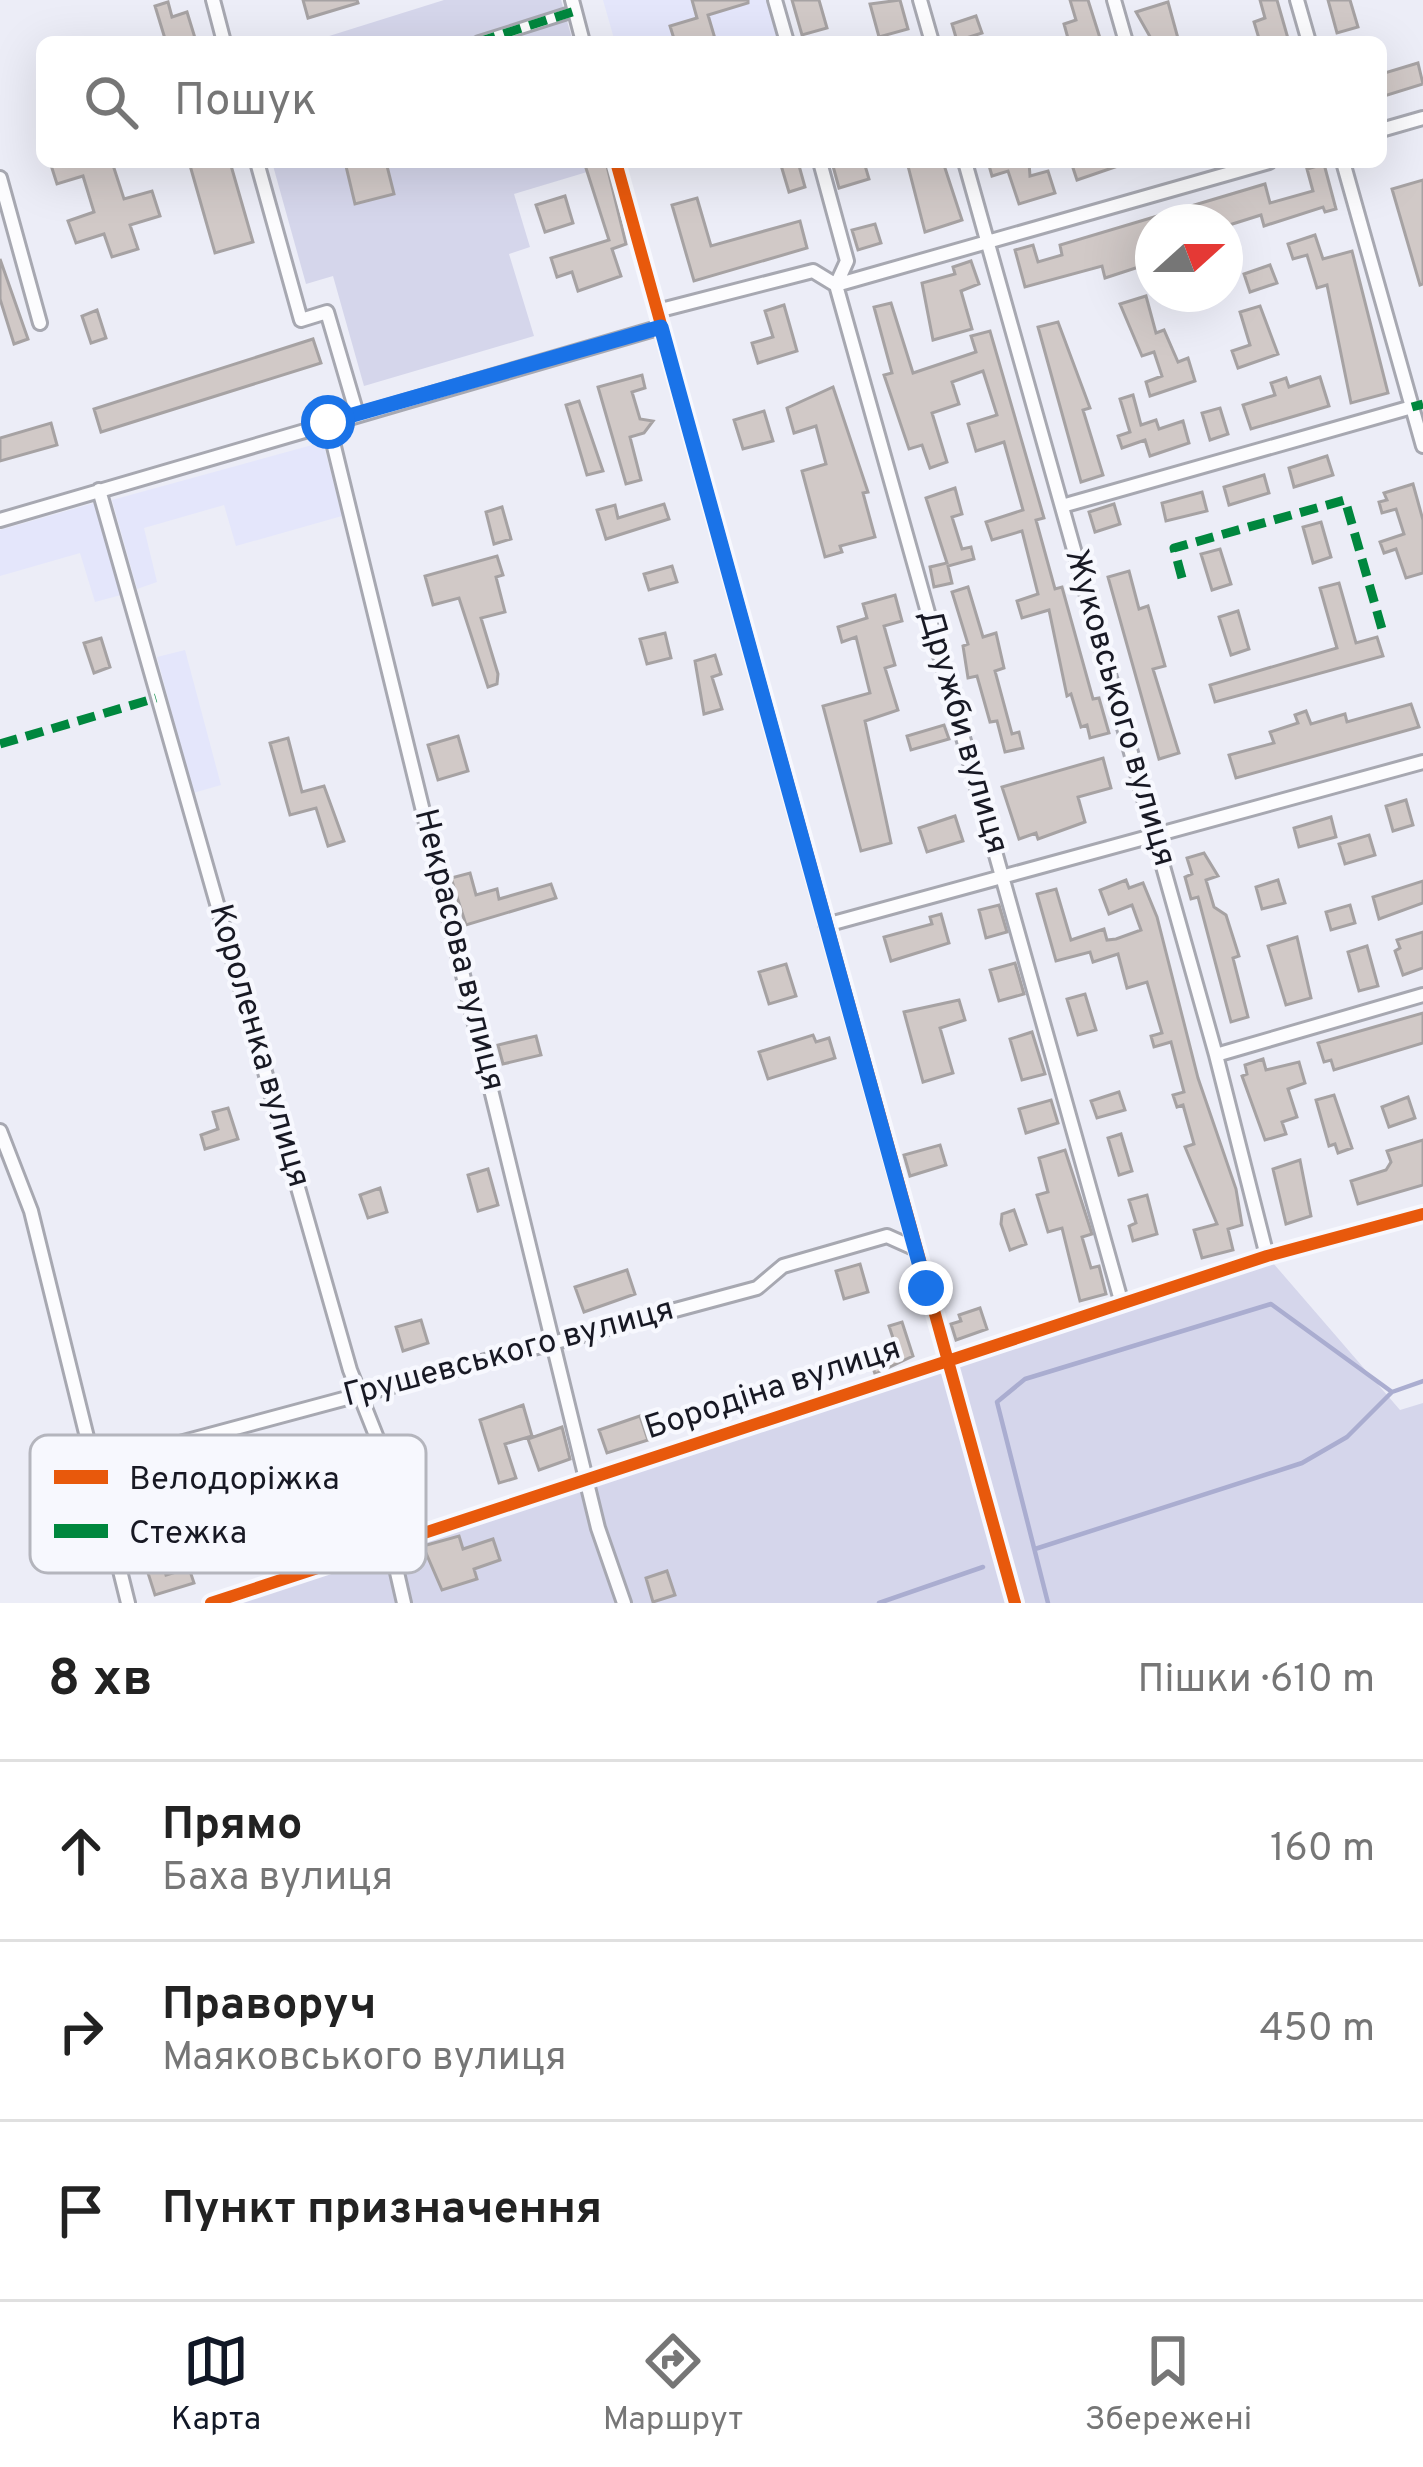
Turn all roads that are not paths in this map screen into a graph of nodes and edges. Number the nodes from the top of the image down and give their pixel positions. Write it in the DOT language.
graph roads {
  1 [pos="213,0"];
  2 [pos="775,0"];
  3 [pos="920,0"];
  4 [pos="1114,0"];
  5 [pos="1297,0"];
  6 [pos="573,6"];
  7 [pos="222,36"];
  8 [pos="494,36"];
  9 [pos="581,36"];
  10 [pos="785,36"];
  11 [pos="930,36"];
  12 [pos="1124,36"];
  13 [pos="1307,36"];
  14 [pos="1423,118"];
  15 [pos="1387,128"];
  16 [pos="259,168"];
  17 [pos="618,168"];
  18 [pos="822,168"];
  19 [pos="967,168"];
  20 [pos="1248,168"];
  21 [pos="1345,168"];
  22 [pos="0,178"];
  23 [pos="988,243"];
  24 [pos="836,285"];
  25 [pos="657,311"];
  26 [pos="40,323"];
  27 [pos="661,327"];
  28 [pos="1412,407"];
  29 [pos="357,414"];
  30 [pos="328,422"];
  31 [pos="1423,446"];
  32 [pos="99,490"];
  33 [pos="1062,506"];
  34 [pos="0,520"];
  35 [pos="1423,761"];
  36 [pos="1154,834"];
  37 [pos="1002,876"];
  38 [pos="826,925"];
  39 [pos="1423,995"];
  40 [pos="1216,1054"];
  41 [pos="0,1131"];
  42 [pos="1423,1214"];
  43 [pos="916,1249"];
  44 [pos="1267,1256"];
  45 [pos="1122,1304"];
  46 [pos="554,1340"];
  47 [pos="946,1362"];
  48 [pos="359,1395"];
  49 [pos="86,1435"];
  50 [pos="210,1435"];
  51 [pos="376,1435"];
  52 [pos="589,1478"];
  53 [pos="426,1532"];
  54 [pos="121,1573"];
  55 [pos="303,1573"];
  56 [pos="396,1573"];
  57 [pos="128,1603"];
  58 [pos="211,1603"];
  59 [pos="404,1603"];
  60 [pos="624,1603"];
  61 [pos="1015,1603"];
  1 -- 7 [label="street"];
  2 -- 10 [label="street"];
  3 -- 11 [label="street"];
  4 -- 12 [label="street"];
  5 -- 13 [label="street"];
  6 -- 8 [label="street"];
  6 -- 9 [label="street"];
  14 -- 15 [label="street"];
  16 -- 29 [label="street"];
  17 -- 25 [label="street"];
  18 -- 24 [label="street, Дружби вулиця"];
  19 -- 23 [label="street, Жуковського вулиця"];
  20 -- 23 [label="street"];
  21 -- 28 [label="street"];
  22 -- 26 [label="street"];
  23 -- 24 [label="street"];
  23 -- 33 [label="street, Жуковського вулиця"];
  24 -- 25 [label="street"];
  24 -- 37 [label="street, Дружби вулиця"];
  25 -- 27 [label="street"];
  27 -- 29 [label="street"];
  27 -- 38 [label="street"];
  28 -- 31 [label="street"];
  28 -- 33 [label="street"];
  29 -- 30 [label="street"];
  30 -- 32 [label="street"];
  30 -- 46 [label="street, Некрасова вулиця"];
  32 -- 34 [label="street"];
  32 -- 48 [label="street, Короленка вулиця"];
  33 -- 36 [label="street, Жуковського вулиця"];
  35 -- 36 [label="street"];
  36 -- 37 [label="street"];
  36 -- 40 [label="street, Жуковського вулиця"];
  37 -- 38 [label="street"];
  37 -- 45 [label="street, Дружби вулиця"];
  38 -- 43 [label="street"];
  39 -- 40 [label="street"];
  40 -- 44 [label="street, Жуковського вулиця"];
  41 -- 49 [label="street"];
  42 -- 44 [label="street, Бородіна вулиця"];
  43 -- 46 [label="street, Грушевського вулиця"];
  43 -- 47 [label="street"];
  44 -- 45 [label="street, Бородіна вулиця"];
  45 -- 47 [label="street, Бородіна вулиця"];
  46 -- 48 [label="street, Грушевського вулиця"];
  46 -- 52 [label="street, Некрасова вулиця"];
  47 -- 52 [label="street, Бородіна вулиця"];
  47 -- 61 [label="street"];
  48 -- 50 [label="street, Грушевського вулиця"];
  48 -- 51 [label="street, Короленка вулиця"];
  52 -- 53 [label="street, Бородіна вулиця"];
  52 -- 60 [label="street, Некрасова вулиця"];
  54 -- 57 [label="street"];
  55 -- 58 [label="street, Бородіна вулиця"];
  56 -- 59 [label="street, Короленка вулиця"];
}
